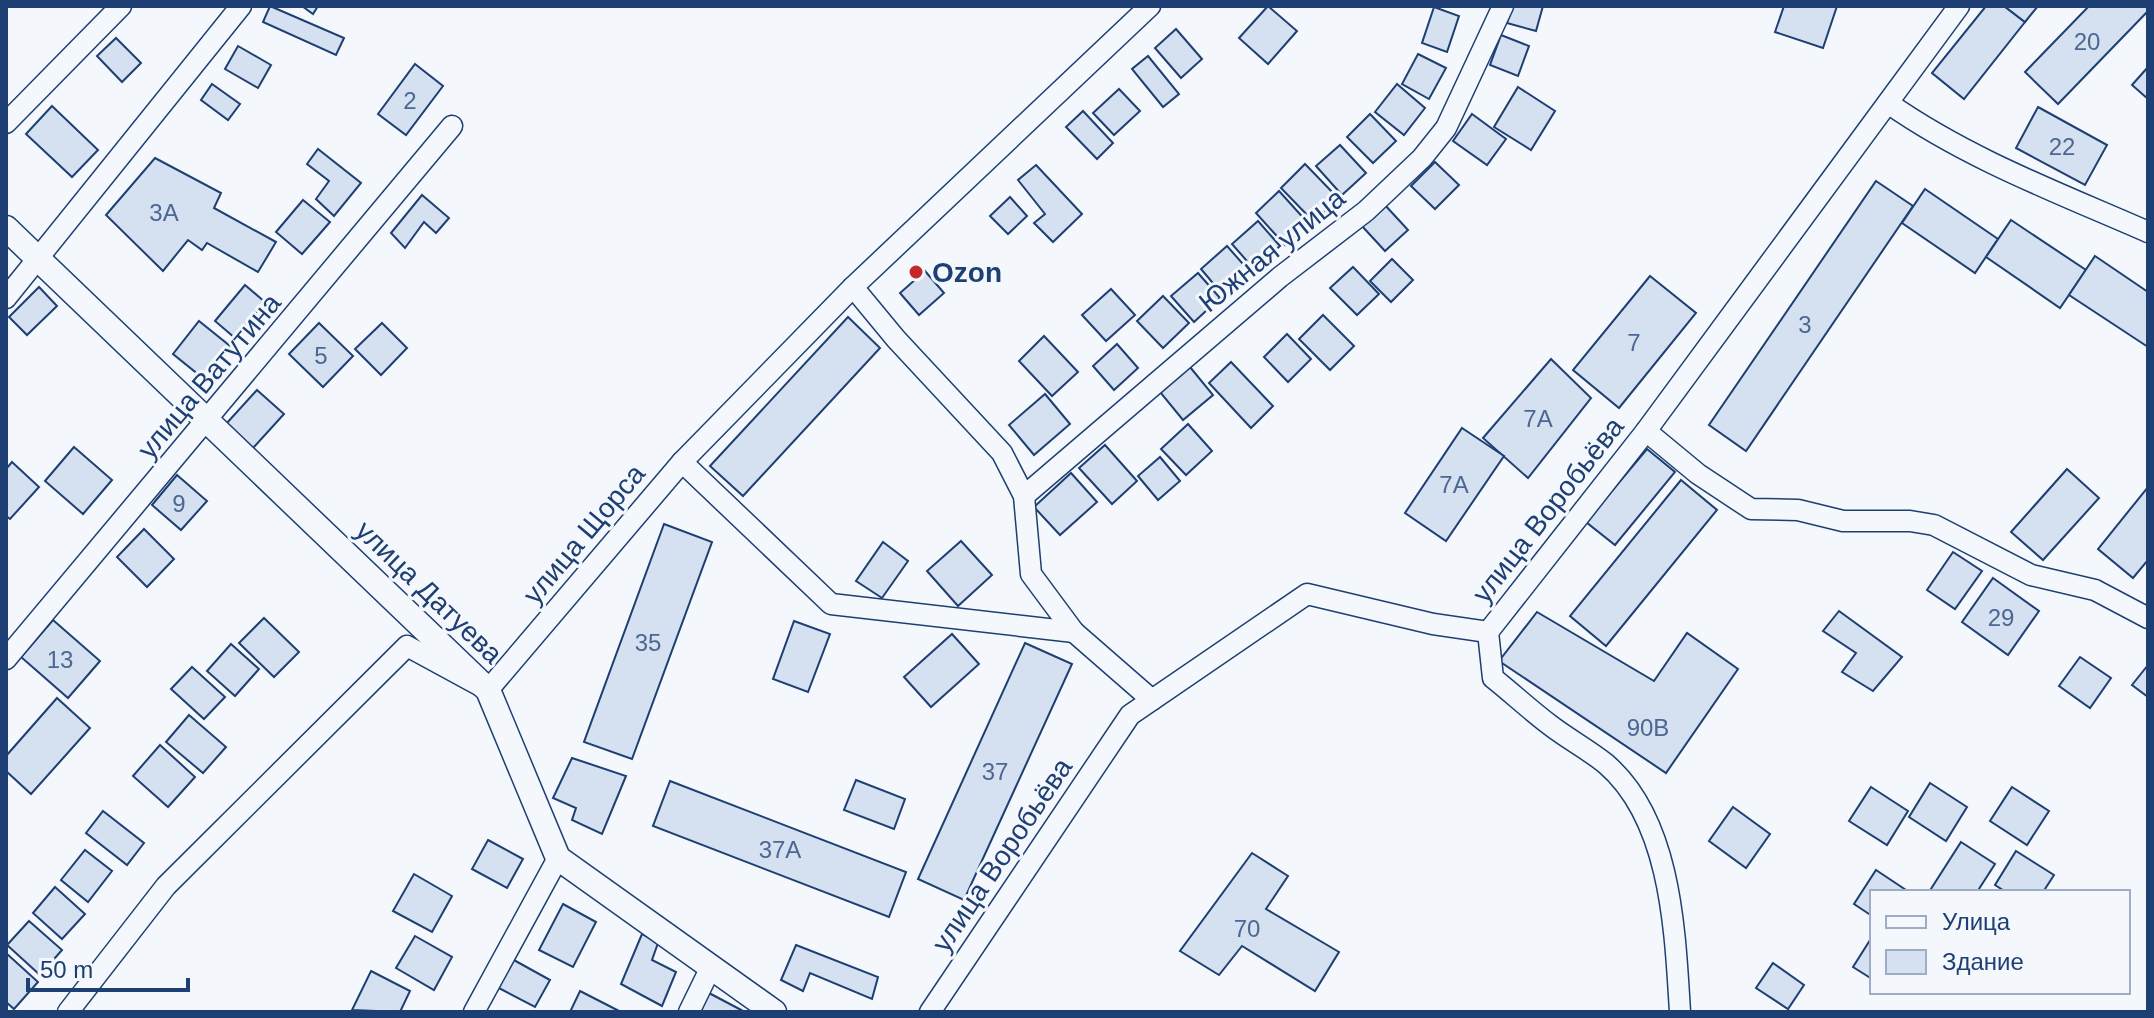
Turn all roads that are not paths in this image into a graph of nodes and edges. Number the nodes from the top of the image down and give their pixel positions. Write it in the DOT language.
graph roads {
  1 [pos="121,6"];
  2 [pos="241,6"];
  3 [pos="1150,6"];
  4 [pos="1503,6"];
  5 [pos="1959,6"];
  6 [pos="1888,103"];
  7 [pos="6,123"];
  8 [pos="452,126"];
  9 [pos="6,228"];
  10 [pos="2148,232"];
  11 [pos="38,261"];
  12 [pos="853,287"];
  13 [pos="6,298"];
  14 [pos="207,422"];
  15 [pos="1646,431"];
  16 [pos="682,462"];
  17 [pos="1024,496"];
  18 [pos="2148,618"];
  19 [pos="1074,632"];
  20 [pos="1488,632"];
  21 [pos="6,659"];
  22 [pos="488,690"];
  23 [pos="1152,700"];
  24 [pos="558,858"];
  25 [pos="710,969"];
  26 [pos="68,1012"];
  27 [pos="474,1012"];
  28 [pos="689,1012"];
  29 [pos="774,1012"];
  30 [pos="930,1012"];
  31 [pos="1680,1012"];
  1 -- 7 [label="street"];
  2 -- 11 [label="street"];
  3 -- 12 [label="street, улица Щорса"];
  4 -- 17 [label="street, Южная улица"];
  5 -- 6 [label="street, улица Воробьёва"];
  6 -- 10 [label="street"];
  6 -- 15 [label="street, улица Воробьёва"];
  8 -- 14 [label="street, улица Ватутина"];
  9 -- 11 [label="street, улица Датуева"];
  11 -- 13 [label="street"];
  11 -- 14 [label="street, улица Датуева"];
  12 -- 16 [label="street, улица Щорса"];
  12 -- 17 [label="street"];
  14 -- 21 [label="street, улица Ватутина"];
  14 -- 22 [label="street, улица Датуева"];
  15 -- 18 [label="street"];
  15 -- 20 [label="street, улица Воробьёва"];
  16 -- 19 [label="street"];
  16 -- 22 [label="street, улица Щорса"];
  17 -- 19 [label="street"];
  19 -- 23 [label="street"];
  20 -- 23 [label="street, улица Воробьёва"];
  20 -- 31 [label="street"];
  22 -- 24 [label="street, улица Датуева"];
  22 -- 26 [label="street"];
  23 -- 30 [label="street, улица Воробьёва"];
  24 -- 25 [label="street"];
  24 -- 27 [label="street"];
  25 -- 28 [label="street"];
  25 -- 29 [label="street"];
}
